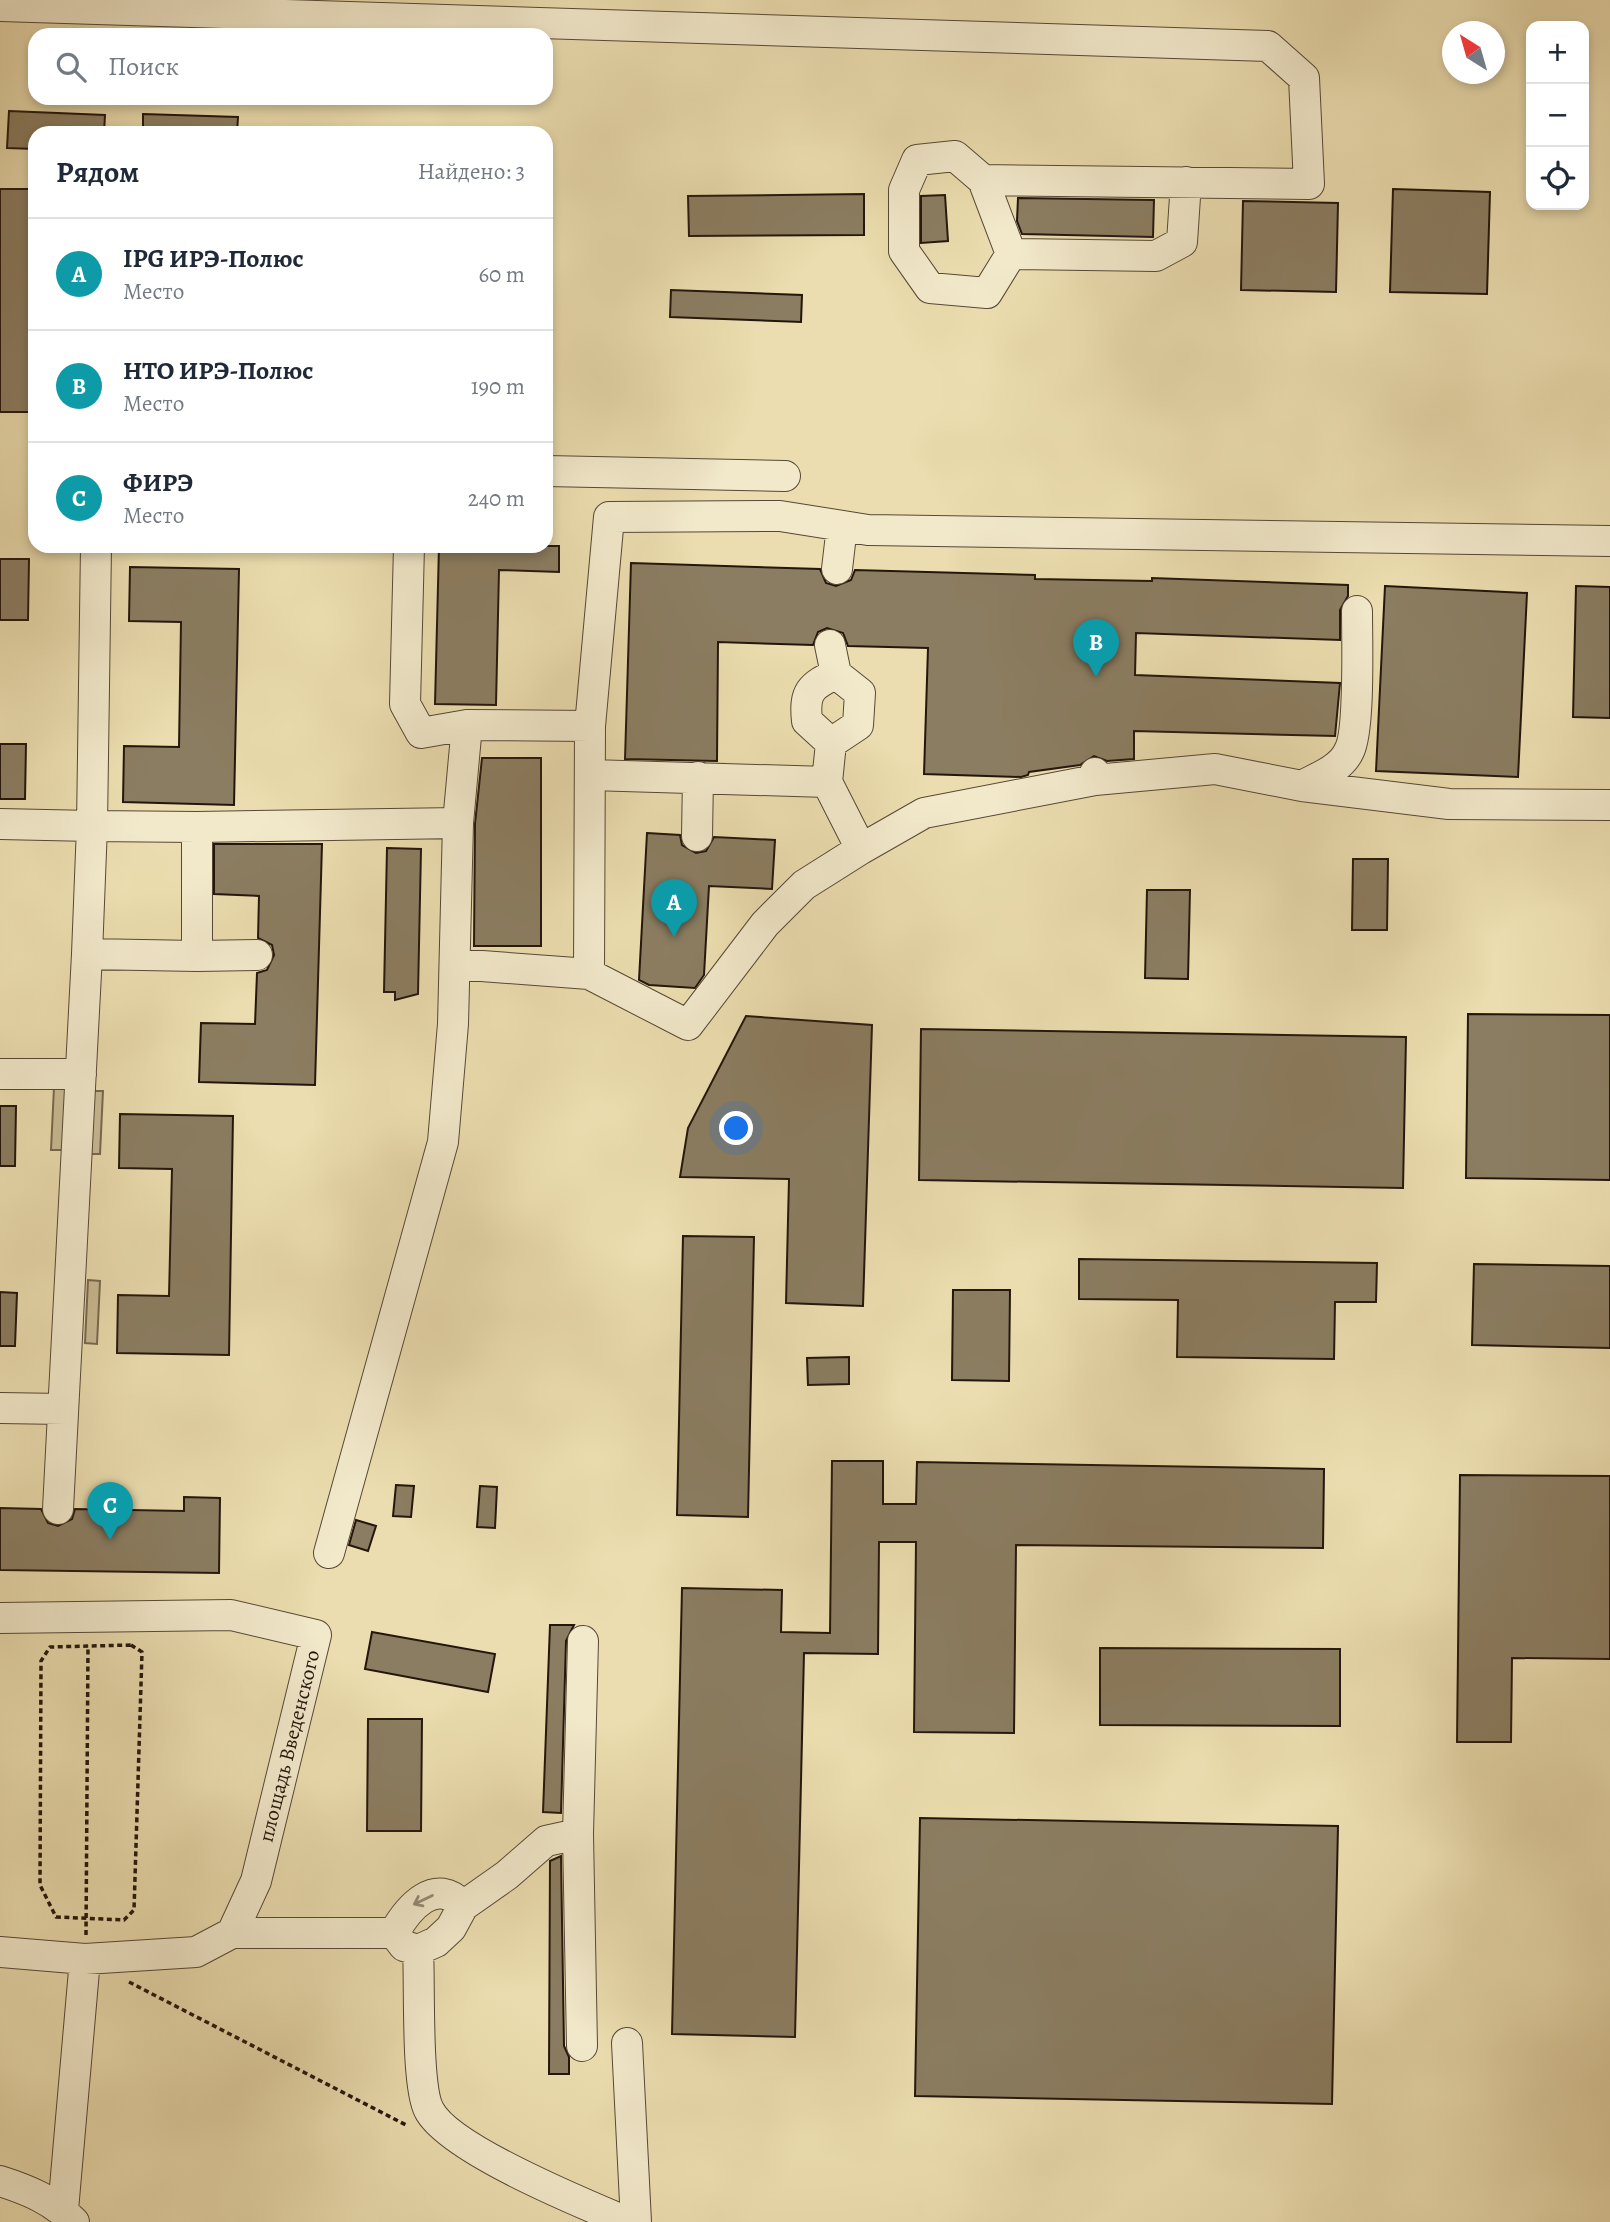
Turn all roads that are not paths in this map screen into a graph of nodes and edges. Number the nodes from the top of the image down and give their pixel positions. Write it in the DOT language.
graph roads {
  1 [pos="0,6"];
  2 [pos="983,180"];
  3 [pos="1186,182"];
  4 [pos="1011,254"];
  5 [pos="553,471"];
  6 [pos="785,476"];
  7 [pos="842,526"];
  8 [pos="1610,541"];
  9 [pos="96,553"];
  10 [pos="409,553"];
  11 [pos="836,569"];
  12 [pos="1357,611"];
  13 [pos="467,725"];
  14 [pos="590,726"];
  15 [pos="831,743"];
  16 [pos="590,775"];
  17 [pos="698,777"];
  18 [pos="827,782"];
  19 [pos="1302,786"];
  20 [pos="1610,805"];
  21 [pos="458,823"];
  22 [pos="0,824"];
  23 [pos="92,826"];
  24 [pos="197,827"];
  25 [pos="697,836"];
  26 [pos="861,849"];
  27 [pos="88,954"];
  28 [pos="197,956"];
  29 [pos="257,956"];
  30 [pos="455,964"];
  31 [pos="589,974"];
  32 [pos="0,1074"];
  33 [pos="81,1074"];
  34 [pos="0,1408"];
  35 [pos="63,1409"];
  36 [pos="58,1509"];
  37 [pos="329,1553"];
  38 [pos="0,1618"];
  39 [pos="583,1641"];
  40 [pos="578,1834"];
  41 [pos="463,1906"];
  42 [pos="232,1933"];
  43 [pos="406,1941"];
  44 [pos="0,1952"];
  45 [pos="85,1959"];
  46 [pos="627,2043"];
  47 [pos="582,2046"];
  48 [pos="0,2181"];
  49 [pos="68,2216"];
  50 [pos="627,2222"];
  51 [pos="636,2222"];
  1 -- 3 [label="street"];
  2 -- 3 [label="street"];
  2 -- 4 [label="street"];
  2 -- 4 [label="street"];
  3 -- 4 [label="street"];
  5 -- 6 [label="street"];
  7 -- 8 [label="street"];
  7 -- 11 [label="street"];
  7 -- 14 [label="street"];
  9 -- 23 [label="street"];
  10 -- 13 [label="street"];
  12 -- 19 [label="street"];
  13 -- 14 [label="street"];
  13 -- 21 [label="street"];
  14 -- 16 [label="street"];
  15 -- 15 [label="street"];
  15 -- 18 [label="street"];
  16 -- 17 [label="street"];
  16 -- 31 [label="street"];
  17 -- 18 [label="street"];
  17 -- 25 [label="street"];
  18 -- 26 [label="street"];
  19 -- 20 [label="street"];
  19 -- 26 [label="street"];
  21 -- 24 [label="street"];
  21 -- 30 [label="street"];
  22 -- 23 [label="street"];
  23 -- 24 [label="street"];
  23 -- 27 [label="street"];
  24 -- 28 [label="street"];
  26 -- 31 [label="street"];
  27 -- 28 [label="street"];
  27 -- 33 [label="street"];
  28 -- 29 [label="street"];
  30 -- 31 [label="street"];
  30 -- 37 [label="street"];
  32 -- 33 [label="street"];
  33 -- 35 [label="street"];
  34 -- 35 [label="street"];
  35 -- 36 [label="street"];
  38 -- 42 [label="street, площадь Введенского"];
  39 -- 40 [label="street"];
  40 -- 41 [label="street"];
  40 -- 47 [label="street"];
  41 -- 43 [label="street"];
  41 -- 43 [label="street, one-way"];
  42 -- 43 [label="street"];
  42 -- 45 [label="street"];
  43 -- 50 [label="street"];
  44 -- 45 [label="street"];
  45 -- 49 [label="street"];
  46 -- 51 [label="street"];
  48 -- 49 [label="street"];
}
